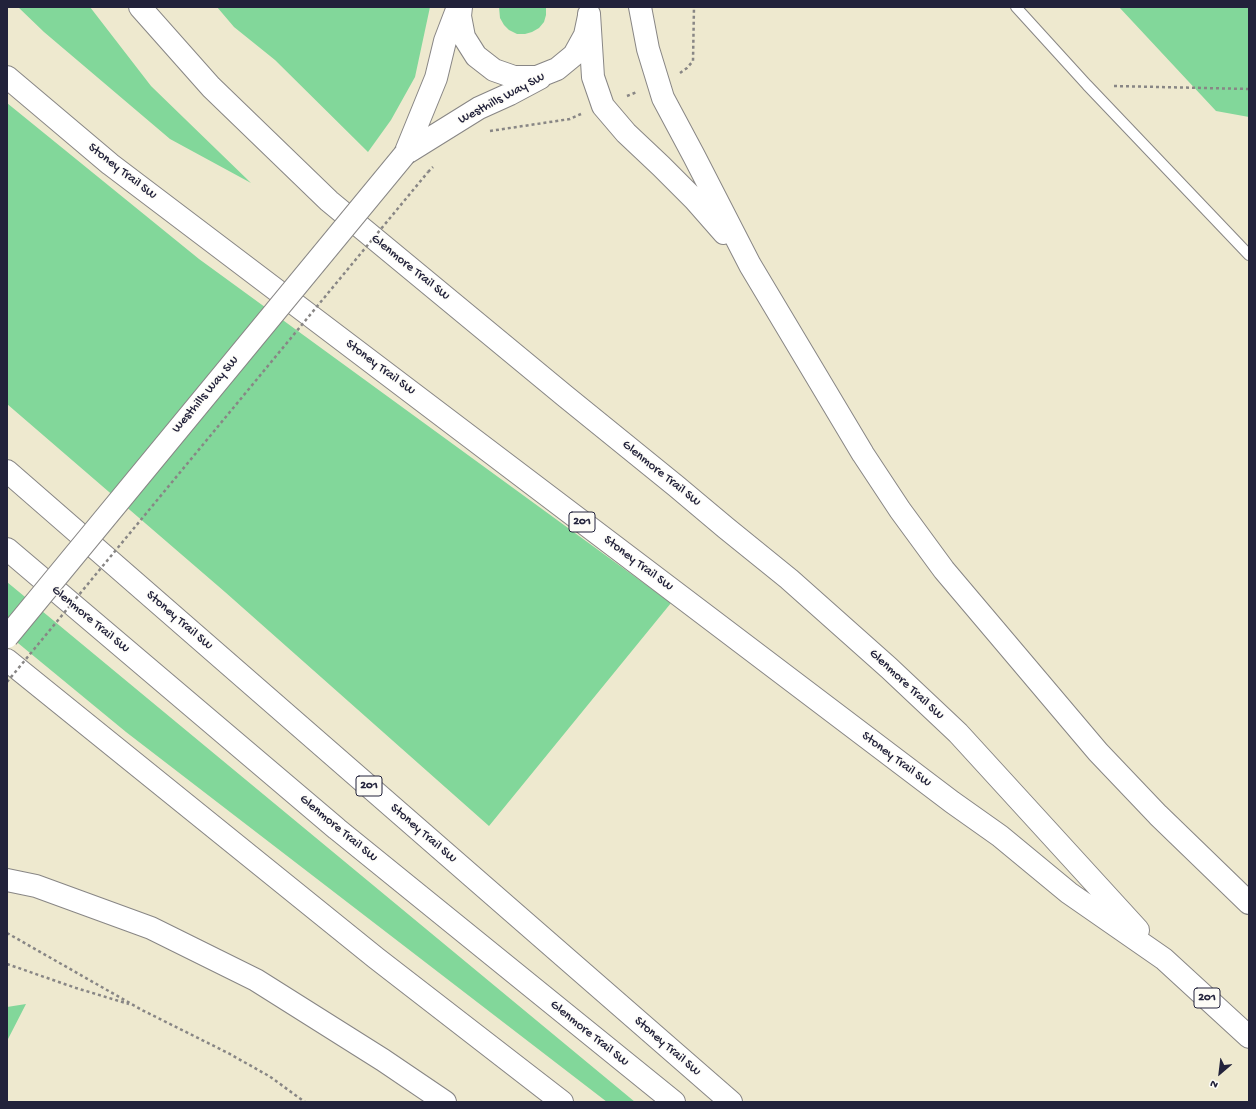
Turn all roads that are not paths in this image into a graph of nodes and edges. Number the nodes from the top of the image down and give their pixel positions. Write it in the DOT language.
graph roads {
  1 [pos="140,7"];
  2 [pos="458,7"];
  3 [pos="461,7"];
  4 [pos="640,7"];
  5 [pos="1016,7"];
  6 [pos="589,10"];
  7 [pos="557,69"];
  8 [pos="7,76"];
  9 [pos="405,154"];
  10 [pos="1249,255"];
  11 [pos="750,265"];
  12 [pos="7,471"];
  13 [pos="7,549"];
  14 [pos="7,636"];
  15 [pos="7,660"];
  16 [pos="7,880"];
  17 [pos="1249,903"];
  18 [pos="1164,958"];
  19 [pos="1249,1037"];
  20 [pos="445,1102"];
  21 [pos="562,1102"];
  22 [pos="674,1102"];
  23 [pos="731,1102"];
  1 -- 18 [label="main road, Glenmore Trail SW"];
  2 -- 9 [label="main road, Westhills Way SW"];
  3 -- 7 [label="main road"];
  4 -- 11 [label="main road"];
  5 -- 10 [label="lane"];
  6 -- 7 [label="main road"];
  6 -- 11 [label="main road"];
  7 -- 9 [label="main road, Westhills Way SW"];
  8 -- 18 [label="main road, Stoney Trail SW / 201"];
  9 -- 14 [label="main road, Westhills Way SW, bridge"];
  11 -- 17 [label="main road"];
  12 -- 23 [label="main road, Stoney Trail SW / 201"];
  13 -- 22 [label="main road, Glenmore Trail SW"];
  15 -- 21 [label="main road"];
  16 -- 20 [label="main road"];
  18 -- 19 [label="main road, Stoney Trail SW / 201"];
}
